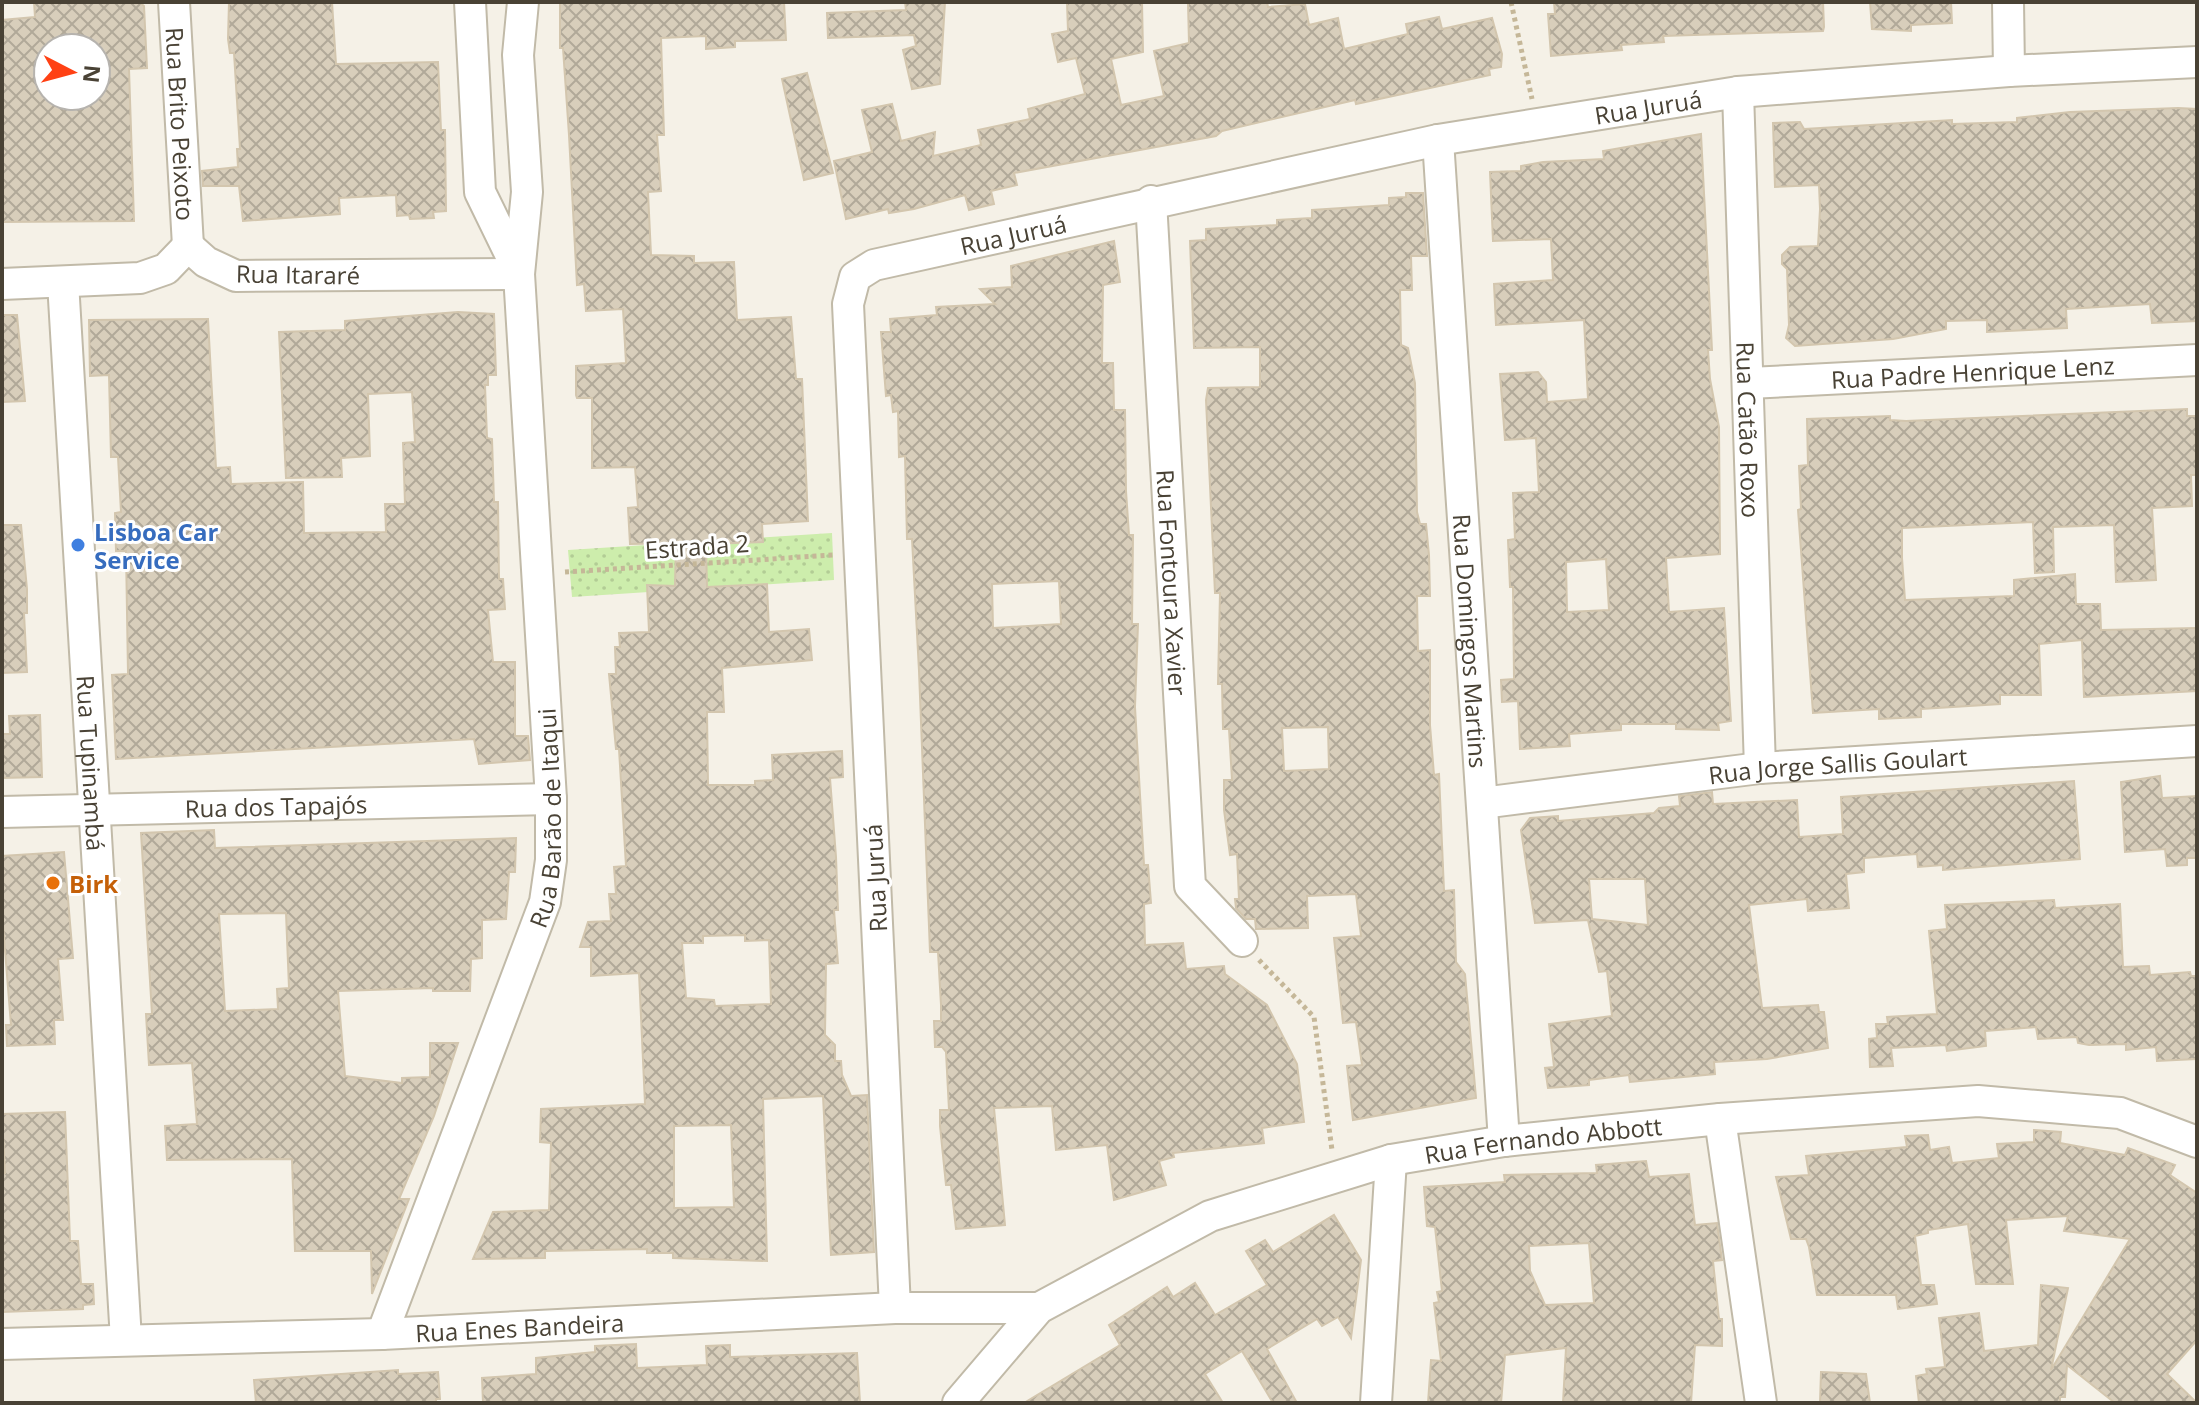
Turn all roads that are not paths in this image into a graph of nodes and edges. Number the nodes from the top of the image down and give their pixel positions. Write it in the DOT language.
graph roads {
  1 [pos="174,2"];
  2 [pos="470,2"];
  3 [pos="523,2"];
  4 [pos="2008,2"];
  5 [pos="2197,62"];
  6 [pos="2009,71"];
  7 [pos="1738,92"];
  8 [pos="1438,140"];
  9 [pos="480,192"];
  10 [pos="527,192"];
  11 [pos="1151,201"];
  12 [pos="188,246"];
  13 [pos="519,274"];
  14 [pos="63,282"];
  15 [pos="2,284"];
  16 [pos="2197,360"];
  17 [pos="1749,383"];
  18 [pos="2197,741"];
  19 [pos="1760,768"];
  20 [pos="551,799"];
  21 [pos="1482,803"];
  22 [pos="93,809"];
  23 [pos="2,812"];
  24 [pos="1242,941"];
  25 [pos="1720,1119"];
  26 [pos="1504,1141"];
  27 [pos="2197,1142"];
  28 [pos="1391,1160"];
  29 [pos="895,1308"];
  30 [pos="1039,1308"];
  31 [pos="382,1334"];
  32 [pos="126,1340"];
  33 [pos="2,1344"];
  34 [pos="958,1403"];
  35 [pos="1376,1403"];
  36 [pos="1761,1403"];
  1 -- 12 [label="street, Rua Brito Peixoto"];
  2 -- 9 [label="street, Rua Barão de Itaqui"];
  3 -- 10 [label="street, Rua Barão de Itaqui"];
  4 -- 6 [label="street"];
  5 -- 6 [label="street, Rua Juruá"];
  6 -- 7 [label="street, Rua Juruá"];
  7 -- 8 [label="street, Rua Juruá"];
  7 -- 17 [label="street, Rua Catão Roxo"];
  8 -- 11 [label="street, Rua Juruá"];
  8 -- 21 [label="street, Rua Domingos Martins"];
  9 -- 10 [label="street"];
  9 -- 13 [label="street, Rua Barão de Itaqui"];
  10 -- 13 [label="street, Rua Barão de Itaqui"];
  11 -- 24 [label="street, Rua Fontoura Xavier"];
  11 -- 29 [label="street, Rua Juruá"];
  12 -- 13 [label="street, Rua Itararé"];
  12 -- 14 [label="street"];
  13 -- 20 [label="street, Rua Barão de Itaqui"];
  14 -- 15 [label="street"];
  14 -- 22 [label="street, Rua Tupinambá"];
  16 -- 17 [label="street, Rua Padre Henrique Lenz"];
  17 -- 19 [label="street, Rua Catão Roxo"];
  18 -- 19 [label="street, Rua Jorge Sallis Goulart"];
  19 -- 21 [label="street, Rua Jorge Sallis Goulart"];
  20 -- 22 [label="street, Rua dos Tapajós"];
  20 -- 31 [label="street, Rua Barão de Itaqui"];
  21 -- 26 [label="street, Rua Domingos Martins"];
  22 -- 23 [label="street, Rua dos Tapajós"];
  22 -- 32 [label="street, Rua Tupinambá"];
  25 -- 26 [label="street, Rua Fernando Abbott"];
  25 -- 27 [label="street, Rua Fernando Abbott"];
  25 -- 36 [label="street"];
  26 -- 28 [label="street, Rua Fernando Abbott"];
  28 -- 30 [label="street, Rua Fernando Abbott"];
  28 -- 35 [label="street"];
  29 -- 30 [label="street, Rua Enes Bandeira"];
  29 -- 31 [label="street, Rua Enes Bandeira"];
  30 -- 34 [label="street, Rua Fernando Abbott"];
  31 -- 32 [label="street, Rua Enes Bandeira"];
  32 -- 33 [label="street, Rua Enes Bandeira"];
}
